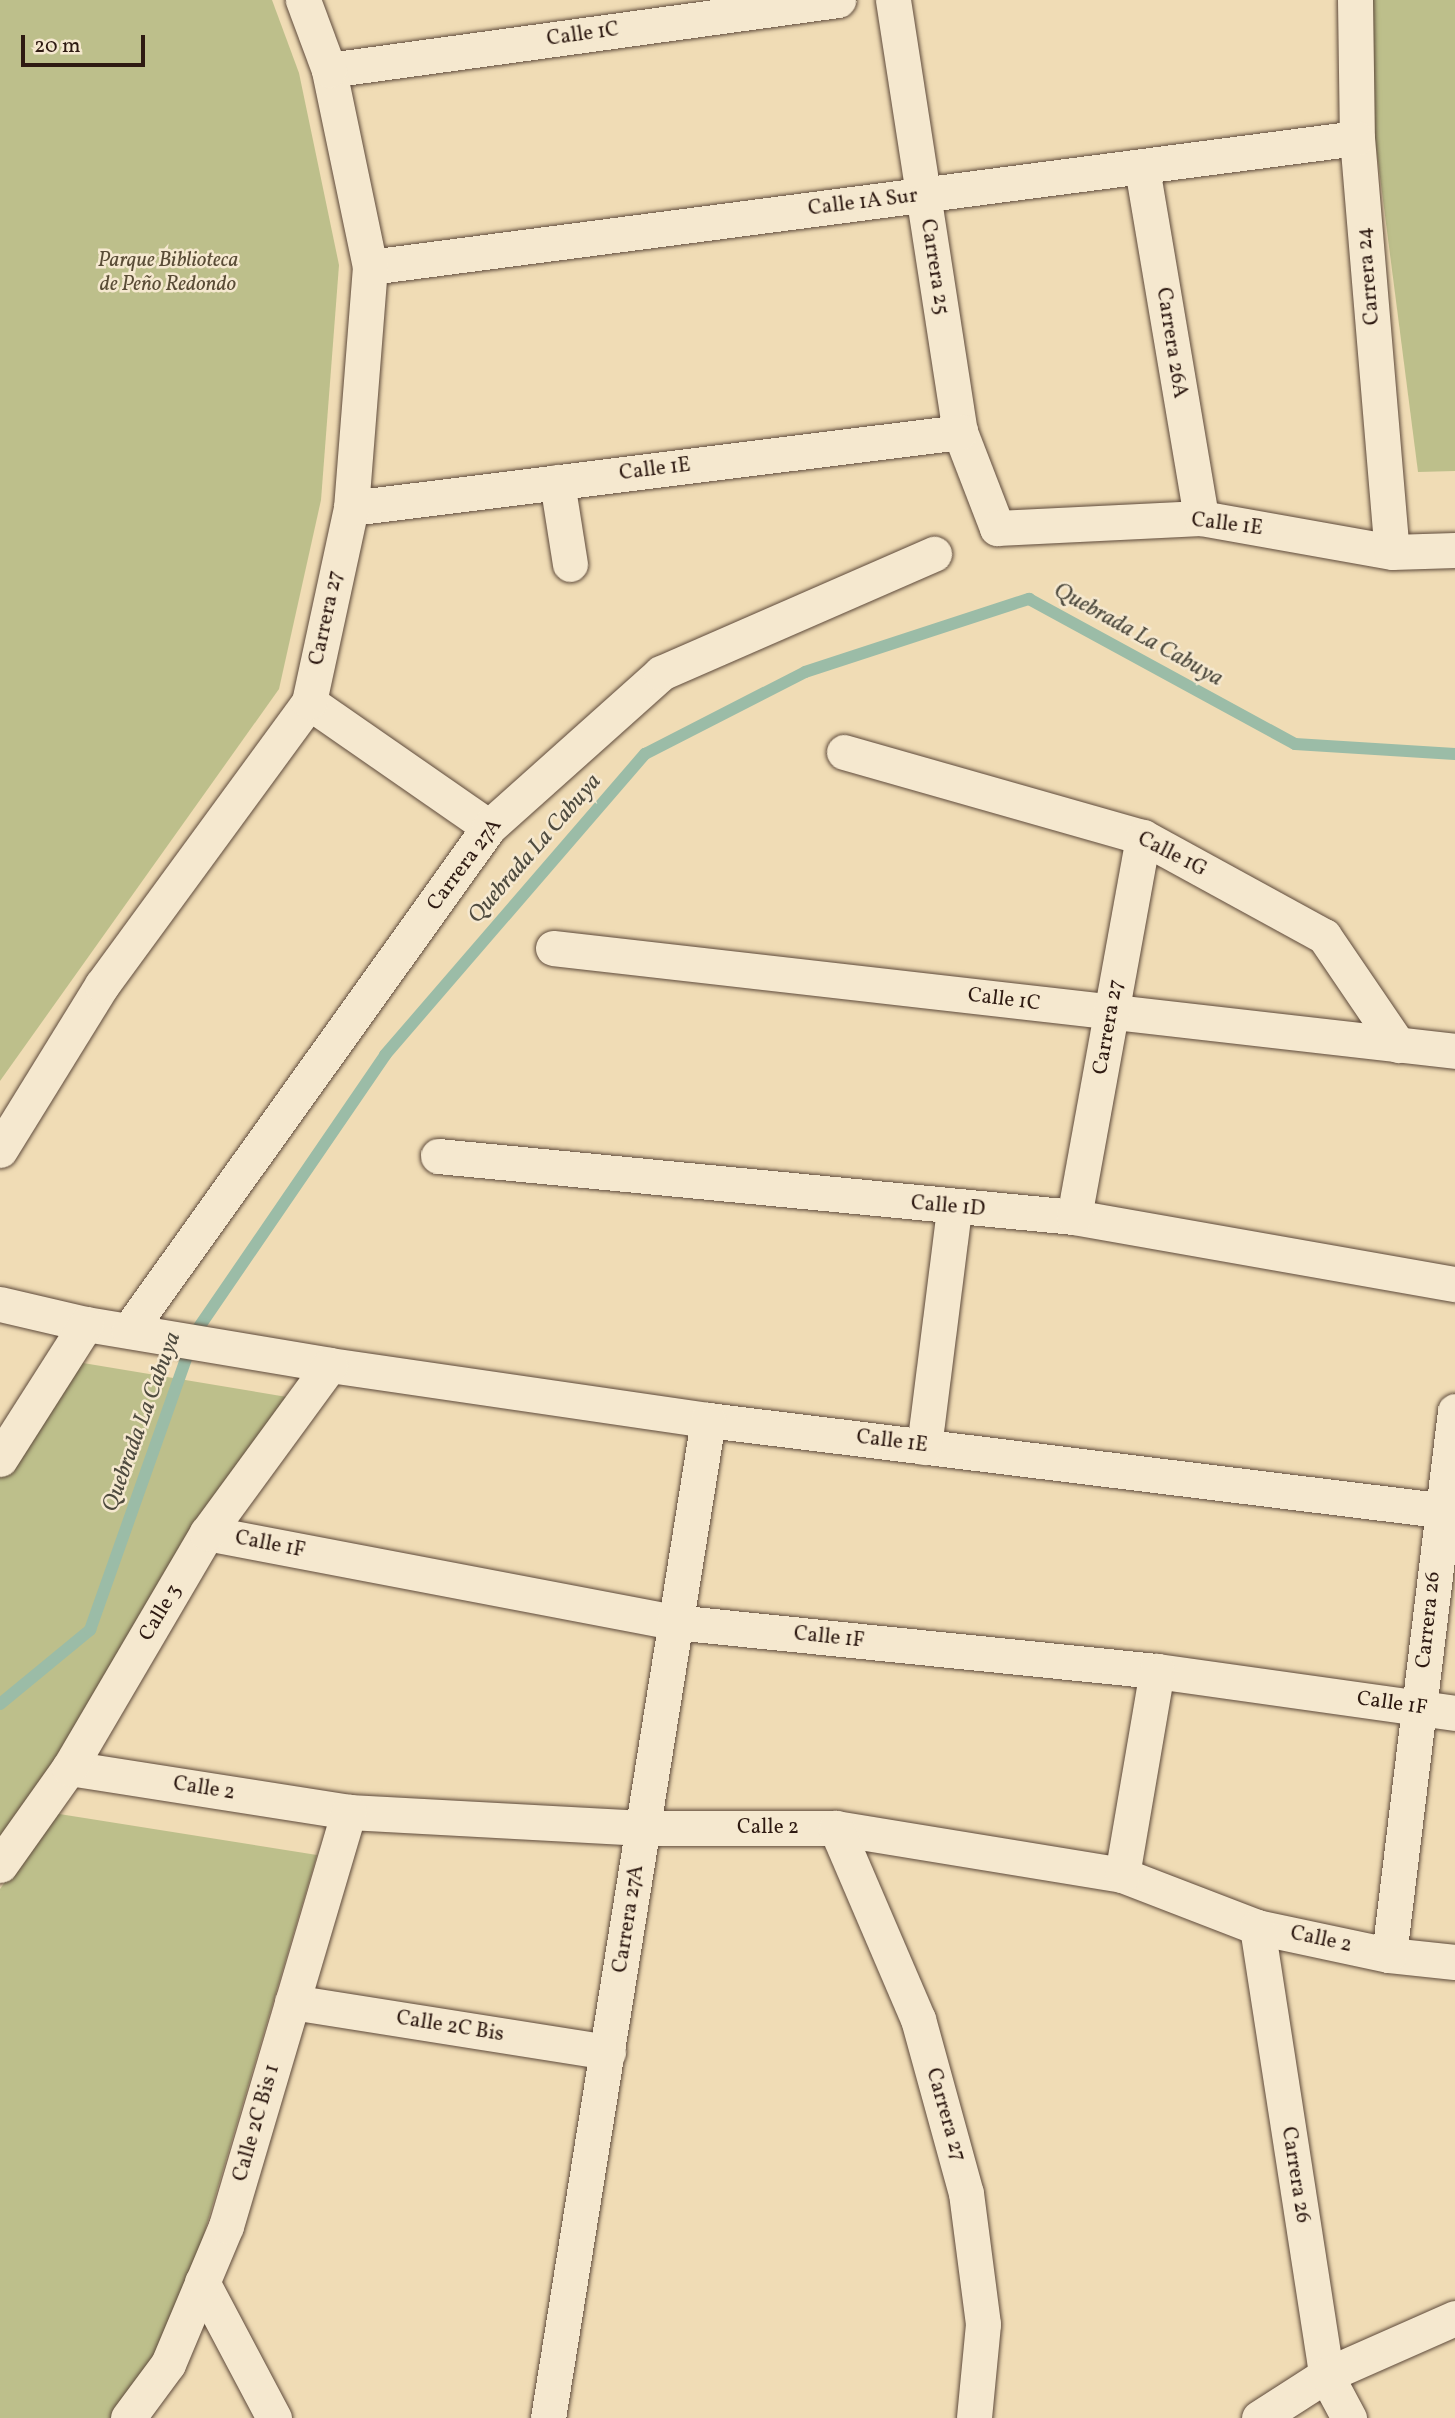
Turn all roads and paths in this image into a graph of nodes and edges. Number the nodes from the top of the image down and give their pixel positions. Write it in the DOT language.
graph roads {
  1 [pos="303,0"];
  2 [pos="838,0"];
  3 [pos="893,0"];
  4 [pos="1355,0"];
  5 [pos="329,70"];
  6 [pos="1357,138"];
  7 [pos="1142,169"];
  8 [pos="923,196"];
  9 [pos="369,267"];
  10 [pos="960,432"];
  11 [pos="557,482"];
  12 [pos="351,508"];
  13 [pos="1201,518"];
  14 [pos="997,528"];
  15 [pos="1455,550"];
  16 [pos="1392,552"];
  17 [pos="934,554"];
  18 [pos="570,564"];
  19 [pos="309,702"];
  20 [pos="844,752"];
  21 [pos="489,827"];
  22 [pos="1143,837"];
  23 [pos="553,948"];
  24 [pos="1111,1012"];
  25 [pos="1398,1045"];
  26 [pos="1455,1051"];
  27 [pos="0,1150"];
  28 [pos="438,1156"];
  29 [pos="954,1209"];
  30 [pos="1074,1217"];
  31 [pos="1455,1284"];
  32 [pos="0,1304"];
  33 [pos="86,1324"];
  34 [pos="129,1330"];
  35 [pos="330,1365"];
  36 [pos="1455,1411"];
  37 [pos="708,1420"];
  38 [pos="925,1447"];
  39 [pos="0,1459"];
  40 [pos="1448,1511"];
  41 [pos="207,1533"];
  42 [pos="674,1622"];
  43 [pos="1157,1671"];
  44 [pos="1419,1708"];
  45 [pos="1455,1713"];
  46 [pos="69,1768"];
  47 [pos="349,1812"];
  48 [pos="644,1828"];
  49 [pos="836,1828"];
  50 [pos="0,1865"];
  51 [pos="1122,1875"];
  52 [pos="1257,1927"];
  53 [pos="1390,1955"];
  54 [pos="1455,1962"];
  55 [pos="292,2002"];
  56 [pos="608,2052"];
  57 [pos="202,2282"];
  58 [pos="1455,2318"];
  59 [pos="1326,2375"];
  60 [pos="128,2418"];
  61 [pos="274,2418"];
  62 [pos="548,2418"];
  63 [pos="974,2418"];
  64 [pos="1259,2418"];
  65 [pos="1349,2418"];
  1 -- 5 [label="street, Carrera 27"];
  2 -- 5 [label="street, Calle 1C"];
  3 -- 8 [label="street, Carrera 25"];
  4 -- 6 [label="street, Carrera 24"];
  5 -- 9 [label="street, Carrera 27"];
  6 -- 7 [label="street, Calle 1A Sur"];
  6 -- 16 [label="street, Carrera 24"];
  7 -- 8 [label="street, Calle 1A Sur"];
  7 -- 13 [label="street, Carrera 26A"];
  8 -- 9 [label="street, Calle 1A Sur"];
  8 -- 10 [label="street, Carrera 25"];
  9 -- 12 [label="street, Carrera 27"];
  10 -- 11 [label="street, Calle 1E"];
  10 -- 14 [label="street, Carrera 25"];
  11 -- 12 [label="street, Calle 1E"];
  11 -- 18 [label="street"];
  12 -- 19 [label="street, Carrera 27"];
  13 -- 14 [label="street, Calle 1E"];
  13 -- 16 [label="street, Calle 1E"];
  15 -- 16 [label="street, Calle 1E"];
  17 -- 21 [label="street, Carrera 27A"];
  19 -- 21 [label="street"];
  19 -- 27 [label="street, Carrera 27"];
  20 -- 22 [label="street, Calle 1G"];
  21 -- 34 [label="street, Carrera 27A"];
  22 -- 24 [label="street, Carrera 27"];
  22 -- 25 [label="street, Calle 1G"];
  23 -- 24 [label="street, Calle 1C"];
  24 -- 25 [label="street, Calle 1C"];
  24 -- 30 [label="street, Carrera 27"];
  25 -- 26 [label="street, Calle 1C"];
  28 -- 29 [label="street, Calle 1D"];
  29 -- 30 [label="street, Calle 1D"];
  29 -- 38 [label="street"];
  30 -- 31 [label="street, Calle 1D"];
  32 -- 33 [label="street, Calle 1E"];
  33 -- 34 [label="street, Calle 1E"];
  33 -- 39 [label="street"];
  34 -- 35 [label="street, Calle 1E"];
  35 -- 37 [label="street, Calle 1E"];
  35 -- 41 [label="street, Calle 3"];
  36 -- 40 [label="street, Carrera 26"];
  37 -- 38 [label="street, Calle 1E"];
  37 -- 42 [label="street, Carrera 27A"];
  38 -- 40 [label="street, Calle 1E"];
  40 -- 44 [label="street, Carrera 26"];
  41 -- 42 [label="street, Calle 1F"];
  41 -- 46 [label="street, Calle 3"];
  42 -- 43 [label="street, Calle 1F"];
  42 -- 48 [label="street, Carrera 27A"];
  43 -- 44 [label="street, Calle 1F"];
  43 -- 51 [label="street"];
  44 -- 45 [label="street, Calle 1F"];
  44 -- 53 [label="street, Carrera 26"];
  46 -- 47 [label="street, Calle 2"];
  46 -- 50 [label="street, Calle 3"];
  47 -- 48 [label="street, Calle 2"];
  47 -- 55 [label="street, Calle 2C Bis 1"];
  48 -- 49 [label="street, Calle 2"];
  48 -- 56 [label="street, Carrera 27A"];
  49 -- 51 [label="street, Calle 2"];
  49 -- 63 [label="street, Carrera 27"];
  51 -- 52 [label="street, Calle 2"];
  52 -- 53 [label="street, Calle 2"];
  52 -- 59 [label="street, Carrera 26"];
  53 -- 54 [label="street, Calle 2"];
  55 -- 56 [label="street, Calle 2C Bis"];
  55 -- 57 [label="street, Calle 2C Bis 1"];
  56 -- 62 [label="street, Carrera 27A"];
  57 -- 60 [label="street, Calle 2C Bis 1"];
  57 -- 61 [label="street"];
  58 -- 59 [label="street"];
  59 -- 64 [label="street"];
  59 -- 65 [label="street, Carrera 26"];
}
